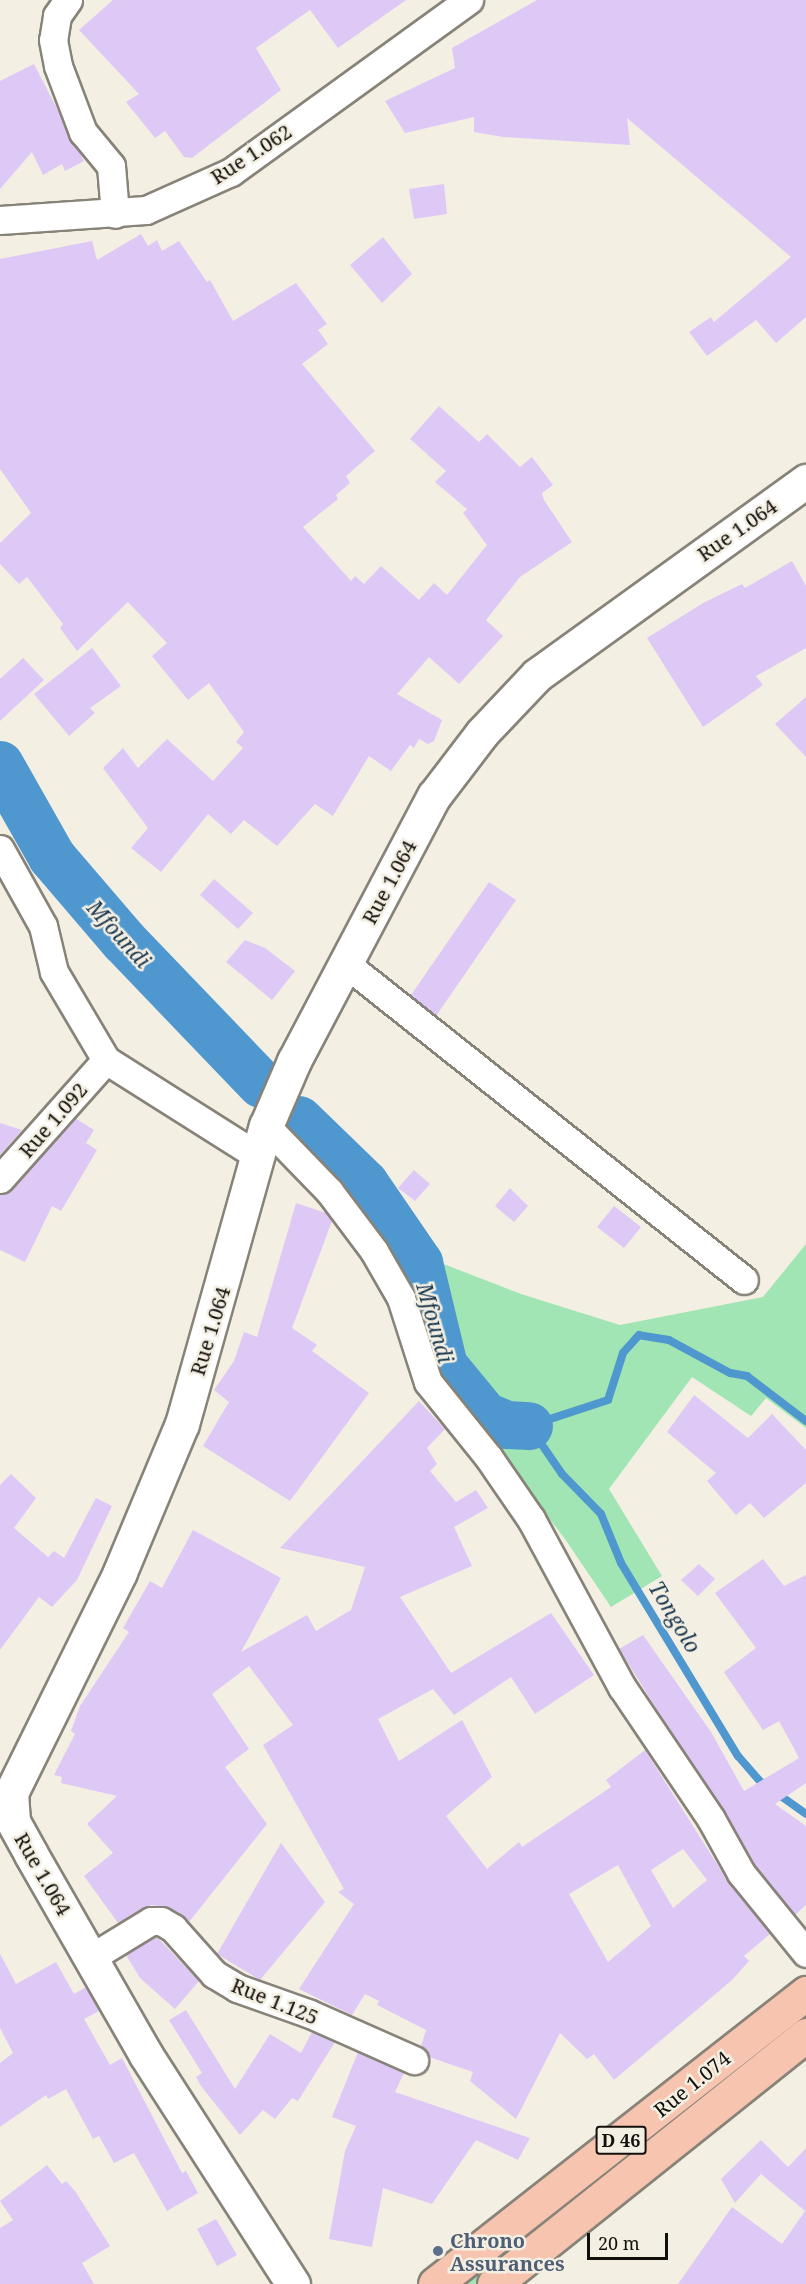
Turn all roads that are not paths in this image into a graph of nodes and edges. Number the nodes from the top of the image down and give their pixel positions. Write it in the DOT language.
graph roads {
  1 [pos="68,0"];
  2 [pos="469,0"];
  3 [pos="115,214"];
  4 [pos="0,220"];
  5 [pos="806,481"];
  6 [pos="0,849"];
  7 [pos="346,964"];
  8 [pos="106,1060"];
  9 [pos="261,1141"];
  10 [pos="0,1179"];
  11 [pos="744,1280"];
  12 [pos="5,1799"];
  13 [pos="806,1953"];
  14 [pos="92,1957"];
  15 [pos="806,1993"];
  16 [pos="806,2035"];
  17 [pos="414,2060"];
  18 [pos="603,2154"];
  19 [pos="624,2181"];
  20 [pos="262,2235"];
  21 [pos="282,2284"];
  22 [pos="293,2284"];
  23 [pos="435,2284"];
  24 [pos="494,2284"];
  1 -- 3 [label="street"];
  2 -- 3 [label="street, Rue 1.062"];
  3 -- 4 [label="street, Rue 1.062"];
  5 -- 7 [label="main road, Rue 1.064"];
  6 -- 8 [label="street"];
  7 -- 9 [label="main road, Rue 1.064"];
  7 -- 11 [label="street"];
  8 -- 9 [label="street"];
  8 -- 10 [label="street, Rue 1.092"];
  9 -- 12 [label="main road, Rue 1.064"];
  9 -- 13 [label="street"];
  12 -- 14 [label="main road, Rue 1.064"];
  14 -- 17 [label="street, Rue 1.125"];
  14 -- 20 [label="main road, Rue 1.064"];
  15 -- 18 [label="main road, Rue 1.074 / D 46"];
  16 -- 19 [label="main road, Rue 1.074 / D 46"];
  18 -- 19 [label="main road"];
  18 -- 23 [label="main road, Rue 1.074 / D 46"];
  19 -- 24 [label="main road, Rue 1.074 / D 46"];
  20 -- 21 [label="main road"];
  20 -- 22 [label="main road, Rue 1.064"];
}
